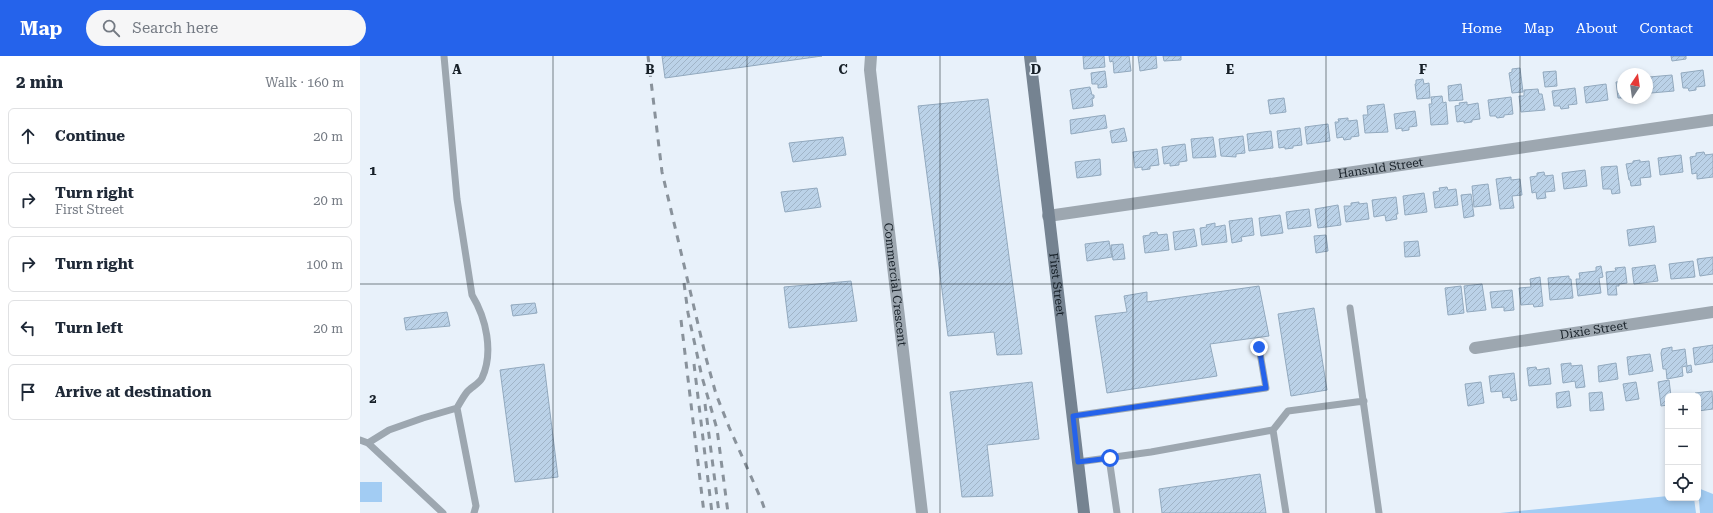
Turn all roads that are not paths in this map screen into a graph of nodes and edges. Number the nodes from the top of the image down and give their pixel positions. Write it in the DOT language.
graph roads {
  1 [pos="444,56"];
  2 [pos="871,56"];
  3 [pos="1030,56"];
  4 [pos="1713,120"];
  5 [pos="1048,216"];
  6 [pos="1350,308"];
  7 [pos="1713,312"];
  8 [pos="1259,347"];
  9 [pos="1475,348"];
  10 [pos="1364,401"];
  11 [pos="457,408"];
  12 [pos="1073,416"];
  13 [pos="1273,430"];
  14 [pos="360,440"];
  15 [pos="368,443"];
  16 [pos="1110,458"];
  17 [pos="1078,462"];
  18 [pos="443,513"];
  19 [pos="474,513"];
  20 [pos="922,513"];
  21 [pos="1084,513"];
  22 [pos="1117,513"];
  23 [pos="1286,513"];
  24 [pos="1379,513"];
  1 -- 11 [label="lane"];
  2 -- 20 [label="street, Commercial Crescent"];
  3 -- 5 [label="street, First Street"];
  4 -- 5 [label="street, Hansuld Street"];
  5 -- 12 [label="street, First Street"];
  6 -- 10 [label="lane"];
  7 -- 9 [label="street, Dixie Street"];
  8 -- 12 [label="lane"];
  10 -- 13 [label="lane"];
  10 -- 24 [label="lane"];
  11 -- 15 [label="lane"];
  11 -- 19 [label="lane"];
  12 -- 17 [label="street, First Street"];
  13 -- 16 [label="lane"];
  13 -- 23 [label="lane"];
  14 -- 15 [label="lane"];
  15 -- 18 [label="lane"];
  16 -- 17 [label="lane"];
  16 -- 22 [label="lane"];
  17 -- 21 [label="street, First Street"];
}
